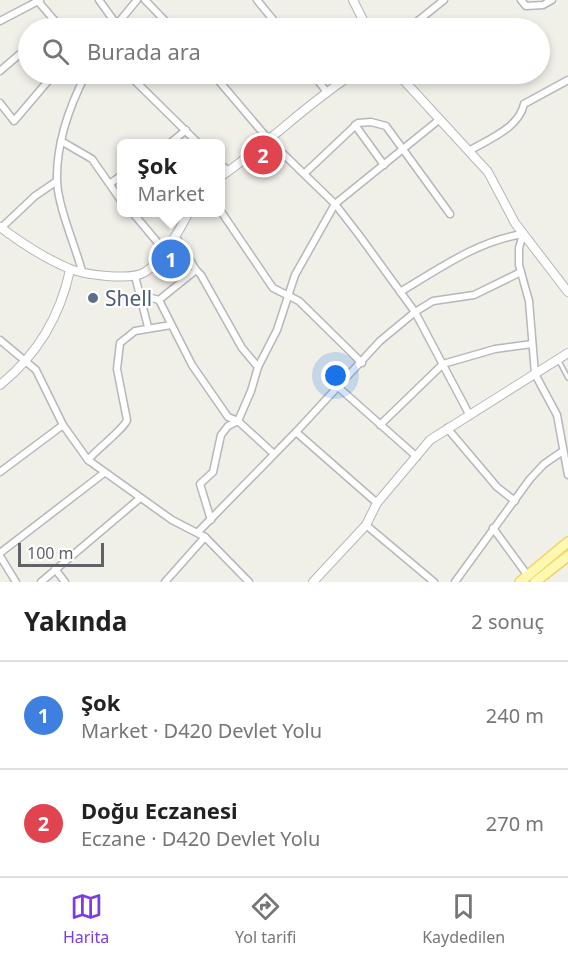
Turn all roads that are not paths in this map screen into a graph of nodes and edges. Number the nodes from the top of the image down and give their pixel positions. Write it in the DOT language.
graph roads {
  1 [pos="38,0"];
  2 [pos="99,0"];
  3 [pos="137,0"];
  4 [pos="145,0"];
  5 [pos="257,0"];
  6 [pos="352,0"];
  7 [pos="444,0"];
  8 [pos="520,0"];
  9 [pos="552,0"];
  10 [pos="53,18"];
  11 [pos="110,18"];
  12 [pos="123,18"];
  13 [pos="162,18"];
  14 [pos="272,18"];
  15 [pos="362,18"];
  16 [pos="422,18"];
  17 [pos="0,21"];
  18 [pos="18,56"];
  19 [pos="0,71"];
  20 [pos="568,80"];
  21 [pos="46,84"];
  22 [pos="80,84"];
  23 [pos="138,84"];
  24 [pos="223,84"];
  25 [pos="321,84"];
  26 [pos="337,84"];
  27 [pos="407,84"];
  28 [pos="326,91"];
  29 [pos="0,103"];
  30 [pos="440,119"];
  31 [pos="355,125"];
  32 [pos="186,130"];
  33 [pos="175,139"];
  34 [pos="194,139"];
  35 [pos="269,140"];
  36 [pos="61,141"];
  37 [pos="405,149"];
  38 [pos="469,151"];
  39 [pos="384,165"];
  40 [pos="225,168"];
  41 [pos="229,171"];
  42 [pos="305,173"];
  43 [pos="225,174"];
  44 [pos="117,179"];
  45 [pos="57,181"];
  46 [pos="111,183"];
  47 [pos="117,193"];
  48 [pos="335,204"];
  49 [pos="450,214"];
  50 [pos="135,217"];
  51 [pos="187,217"];
  52 [pos="225,217"];
  53 [pos="1,227"];
  54 [pos="523,234"];
  55 [pos="176,237"];
  56 [pos="164,250"];
  57 [pos="70,270"];
  58 [pos="196,270"];
  59 [pos="82,271"];
  60 [pos="521,272"];
  61 [pos="135,276"];
  62 [pos="400,292"];
  63 [pos="568,292"];
  64 [pos="140,295"];
  65 [pos="288,295"];
  66 [pos="159,300"];
  67 [pos="415,312"];
  68 [pos="171,325"];
  69 [pos="148,327"];
  70 [pos="0,340"];
  71 [pos="532,344"];
  72 [pos="568,353"];
  73 [pos="558,359"];
  74 [pos="28,362"];
  75 [pos="362,363"];
  76 [pos="443,364"];
  77 [pos="258,367"];
  78 [pos="535,374"];
  79 [pos="568,378"];
  80 [pos="0,385"];
  81 [pos="338,387"];
  82 [pos="469,414"];
  83 [pos="238,420"];
  84 [pos="63,425"];
  85 [pos="380,425"];
  86 [pos="447,428"];
  87 [pos="296,432"];
  88 [pos="563,451"];
  89 [pos="274,454"];
  90 [pos="417,457"];
  91 [pos="88,460"];
  92 [pos="0,472"];
  93 [pos="105,473"];
  94 [pos="568,475"];
  95 [pos="139,499"];
  96 [pos="515,501"];
  97 [pos="377,503"];
  98 [pos="211,520"];
  99 [pos="366,525"];
  100 [pos="493,528"];
  101 [pos="202,534"];
  102 [pos="568,542"];
  103 [pos="0,555"];
  104 [pos="568,555"];
  105 [pos="55,569"];
  106 [pos="527,580"];
  107 [pos="16,582"];
  108 [pos="40,582"];
  109 [pos="65,582"];
  110 [pos="165,582"];
  111 [pos="249,582"];
  112 [pos="313,582"];
  113 [pos="434,582"];
  114 [pos="454,582"];
  1 -- 10 [label="street"];
  1 -- 17 [label="street"];
  2 -- 11 [label="street"];
  3 -- 12 [label="street"];
  4 -- 13 [label="street"];
  5 -- 14 [label="street"];
  6 -- 15 [label="street"];
  7 -- 16 [label="street"];
  8 -- 9 [label="street"];
  18 -- 19 [label="street"];
  20 -- 38 [label="street"];
  21 -- 29 [label="street"];
  22 -- 36 [label="street"];
  23 -- 32 [label="street"];
  24 -- 35 [label="street"];
  25 -- 28 [label="street"];
  26 -- 28 [label="street"];
  27 -- 30 [label="street"];
  28 -- 35 [label="street"];
  30 -- 37 [label="street"];
  30 -- 38 [label="street"];
  31 -- 37 [label="street"];
  31 -- 39 [label="street"];
  31 -- 42 [label="street"];
  32 -- 33 [label="street"];
  32 -- 34 [label="street"];
  35 -- 41 [label="street"];
  35 -- 42 [label="street"];
  36 -- 45 [label="street"];
  36 -- 46 [label="street"];
  37 -- 39 [label="street"];
  37 -- 49 [label="street"];
  38 -- 54 [label="street"];
  39 -- 48 [label="street"];
  40 -- 41 [label="street"];
  41 -- 43 [label="street"];
  42 -- 48 [label="street"];
  44 -- 46 [label="street"];
  45 -- 53 [label="street"];
  45 -- 59 [label="street"];
  46 -- 47 [label="street"];
  48 -- 62 [label="street"];
  48 -- 65 [label="street"];
  50 -- 56 [label="street"];
  51 -- 55 [label="street"];
  52 -- 65 [label="street"];
  53 -- 57 [label="street"];
  54 -- 60 [label="street"];
  54 -- 62 [label="street"];
  54 -- 63 [label="street"];
  55 -- 56 [label="street"];
  55 -- 58 [label="street"];
  56 -- 61 [label="street"];
  57 -- 59 [label="street"];
  57 -- 74 [label="street"];
  58 -- 66 [label="street"];
  58 -- 77 [label="street"];
  59 -- 61 [label="street"];
  60 -- 67 [label="street"];
  60 -- 71 [label="street"];
  61 -- 64 [label="street"];
  62 -- 67 [label="street"];
  64 -- 66 [label="street"];
  64 -- 69 [label="street"];
  65 -- 75 [label="street"];
  65 -- 77 [label="street"];
  66 -- 68 [label="street"];
  67 -- 75 [label="street"];
  67 -- 76 [label="street"];
  68 -- 69 [label="street"];
  68 -- 83 [label="street"];
  69 -- 91 [label="street"];
  70 -- 74 [label="street"];
  71 -- 76 [label="street"];
  71 -- 78 [label="street"];
  72 -- 73 [label="street"];
  73 -- 78 [label="street"];
  73 -- 79 [label="lane"];
  74 -- 80 [label="street"];
  74 -- 84 [label="street"];
  75 -- 81 [label="street"];
  76 -- 82 [label="street"];
  76 -- 85 [label="street"];
  77 -- 83 [label="street"];
  78 -- 82 [label="street"];
  78 -- 88 [label="street"];
  81 -- 85 [label="street"];
  81 -- 87 [label="street"];
  82 -- 86 [label="street"];
  83 -- 89 [label="street"];
  83 -- 98 [label="street"];
  84 -- 91 [label="street"];
  84 -- 92 [label="street"];
  85 -- 90 [label="street"];
  86 -- 90 [label="street"];
  86 -- 96 [label="street"];
  87 -- 89 [label="street"];
  87 -- 97 [label="street"];
  88 -- 94 [label="street"];
  88 -- 96 [label="street"];
  89 -- 98 [label="street"];
  90 -- 97 [label="street"];
  91 -- 93 [label="street"];
  93 -- 95 [label="street"];
  93 -- 103 [label="street"];
  95 -- 101 [label="street"];
  95 -- 105 [label="street"];
  96 -- 100 [label="street"];
  97 -- 99 [label="street"];
  98 -- 101 [label="street"];
  99 -- 112 [label="street"];
  99 -- 113 [label="street"];
  100 -- 106 [label="street"];
  100 -- 114 [label="street"];
  101 -- 110 [label="street"];
  101 -- 111 [label="street"];
  102 -- 106 [label="main road"];
  103 -- 107 [label="street"];
  104 -- 106 [label="main road"];
  105 -- 108 [label="street"];
  105 -- 109 [label="street"];
}
